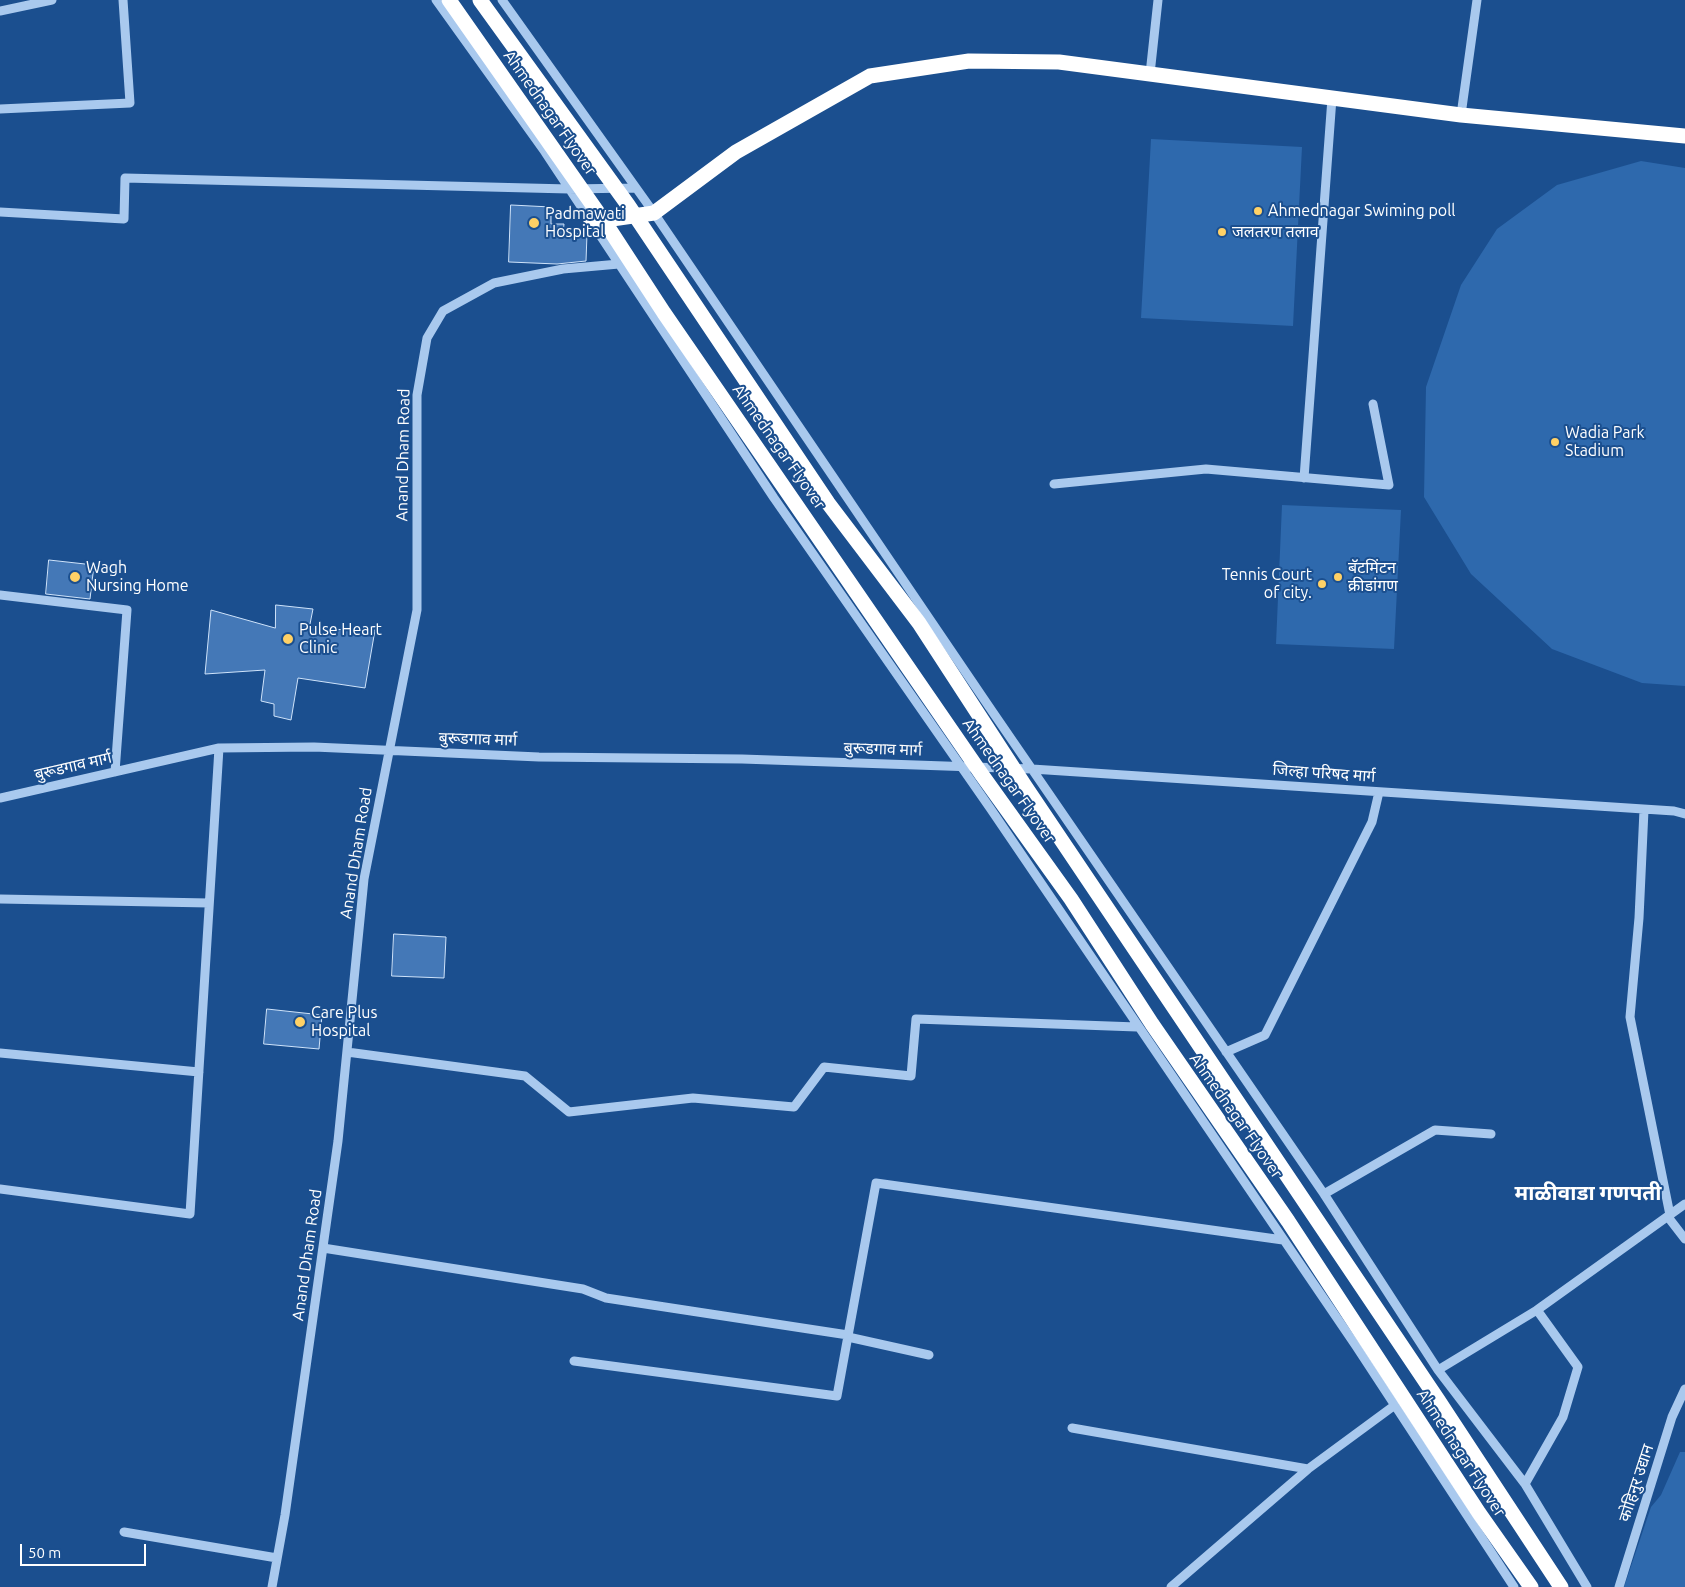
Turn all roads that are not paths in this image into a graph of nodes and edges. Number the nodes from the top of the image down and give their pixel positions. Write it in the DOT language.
graph roads {
  1 [pos="52,0"];
  2 [pos="123,0"];
  3 [pos="436,0"];
  4 [pos="450,0"];
  5 [pos="480,0"];
  6 [pos="502,0"];
  7 [pos="1158,0"];
  8 [pos="1476,0"];
  9 [pos="0,11"];
  10 [pos="1150,74"];
  11 [pos="1332,98"];
  12 [pos="0,109"];
  13 [pos="1461,115"];
  14 [pos="1685,136"];
  15 [pos="569,188"];
  16 [pos="635,188"];
  17 [pos="0,212"];
  18 [pos="654,213"];
  19 [pos="591,222"];
  20 [pos="619,264"];
  21 [pos="1373,404"];
  22 [pos="1304,478"];
  23 [pos="1054,484"];
  24 [pos="0,594"];
  25 [pos="218,748"];
  26 [pos="388,750"];
  27 [pos="961,767"];
  28 [pos="1032,769"];
  29 [pos="115,772"];
  30 [pos="1379,792"];
  31 [pos="0,798"];
  32 [pos="1644,810"];
  33 [pos="1685,814"];
  34 [pos="0,898"];
  35 [pos="209,903"];
  36 [pos="1137,1027"];
  37 [pos="0,1052"];
  38 [pos="347,1052"];
  39 [pos="1226,1052"];
  40 [pos="199,1072"];
  41 [pos="1491,1134"];
  42 [pos="0,1189"];
  43 [pos="1324,1194"];
  44 [pos="1685,1204"];
  45 [pos="1669,1216"];
  46 [pos="1685,1239"];
  47 [pos="1284,1240"];
  48 [pos="323,1248"];
  49 [pos="1537,1310"];
  50 [pos="848,1335"];
  51 [pos="929,1355"];
  52 [pos="574,1361"];
  53 [pos="1438,1370"];
  54 [pos="1685,1390"];
  55 [pos="1394,1405"];
  56 [pos="1072,1428"];
  57 [pos="1308,1469"];
  58 [pos="1524,1484"];
  59 [pos="124,1532"];
  60 [pos="277,1558"];
  61 [pos="1584,1586"];
  62 [pos="272,1587"];
  63 [pos="1171,1587"];
  64 [pos="1514,1587"];
  65 [pos="1531,1587"];
  66 [pos="1561,1587"];
  67 [pos="1619,1587"];
  1 -- 9 [label="street"];
  2 -- 12 [label="street"];
  3 -- 15 [label="street"];
  4 -- 65 [label="highway, Ahmednagar Flyover, bridge"];
  5 -- 66 [label="highway, Ahmednagar Flyover, bridge"];
  6 -- 16 [label="street"];
  7 -- 10 [label="street"];
  8 -- 13 [label="street"];
  10 -- 11 [label="highway"];
  10 -- 18 [label="highway"];
  11 -- 13 [label="highway"];
  11 -- 22 [label="street"];
  13 -- 14 [label="highway"];
  15 -- 16 [label="street"];
  15 -- 17 [label="street"];
  15 -- 19 [label="street"];
  16 -- 18 [label="street"];
  18 -- 19 [label="highway"];
  18 -- 28 [label="street"];
  19 -- 20 [label="street"];
  20 -- 26 [label="street, Anand Dham Road"];
  20 -- 27 [label="street"];
  21 -- 22 [label="street"];
  22 -- 23 [label="street"];
  24 -- 29 [label="street"];
  25 -- 26 [label="street, बुरूडगाव मार्ग"];
  25 -- 29 [label="street, बुरूडगाव मार्ग"];
  25 -- 35 [label="street"];
  26 -- 27 [label="street, बुरूडगाव मार्ग"];
  26 -- 38 [label="street, Anand Dham Road"];
  27 -- 28 [label="street, जिल्हा परिषद मार्ग"];
  27 -- 36 [label="street"];
  28 -- 30 [label="street, जिल्हा परिषद मार्ग"];
  28 -- 39 [label="street"];
  29 -- 31 [label="street, बुरूडगाव मार्ग"];
  30 -- 32 [label="street, जिल्हा परिषद मार्ग"];
  30 -- 39 [label="street"];
  32 -- 33 [label="street, जिल्हा परिषद मार्ग"];
  32 -- 45 [label="street"];
  34 -- 35 [label="street"];
  35 -- 40 [label="street"];
  36 -- 38 [label="street"];
  36 -- 47 [label="street"];
  37 -- 40 [label="street"];
  38 -- 48 [label="street, Anand Dham Road"];
  39 -- 43 [label="street"];
  40 -- 42 [label="street"];
  41 -- 43 [label="street"];
  43 -- 53 [label="street"];
  44 -- 45 [label="street"];
  45 -- 46 [label="street"];
  45 -- 49 [label="street"];
  47 -- 50 [label="street"];
  47 -- 55 [label="street"];
  48 -- 50 [label="street"];
  48 -- 60 [label="street, Anand Dham Road"];
  49 -- 53 [label="street"];
  49 -- 58 [label="street"];
  50 -- 51 [label="street"];
  50 -- 52 [label="street"];
  53 -- 58 [label="street"];
  54 -- 67 [label="street, कोहिनुर उद्यान"];
  55 -- 57 [label="street"];
  55 -- 64 [label="street"];
  56 -- 57 [label="street"];
  57 -- 63 [label="street"];
  58 -- 61 [label="street"];
  59 -- 60 [label="street"];
  60 -- 62 [label="street, Anand Dham Road"];
}
